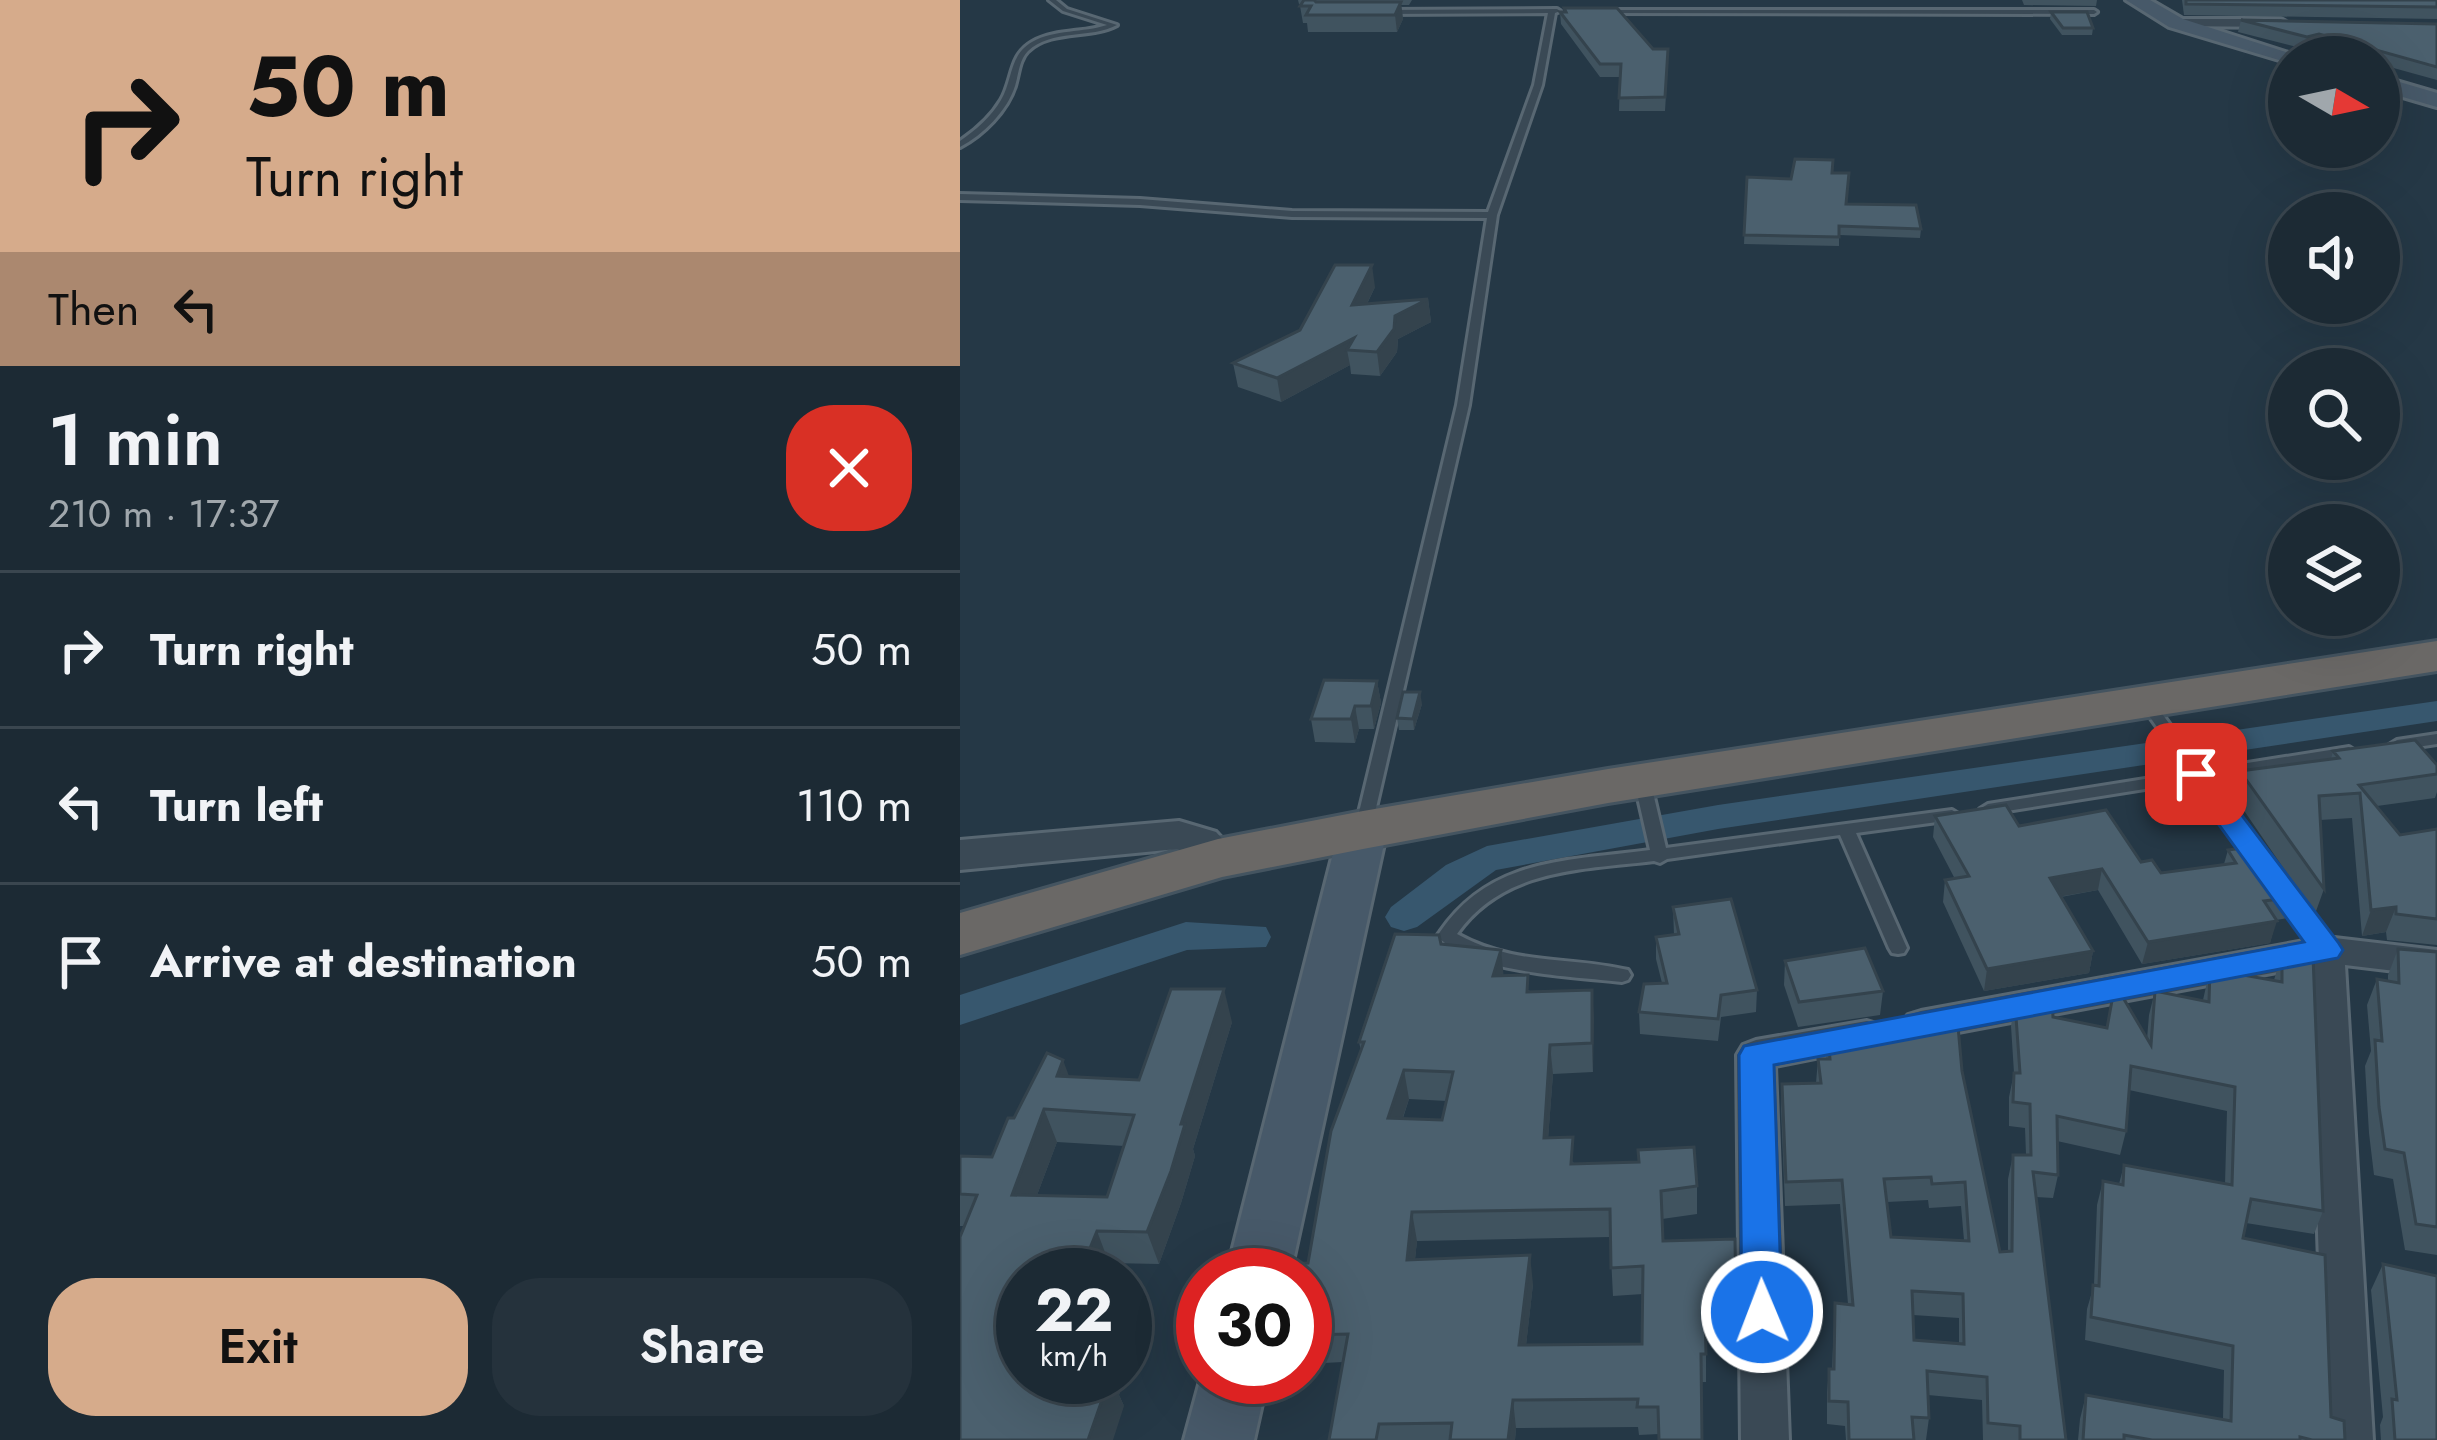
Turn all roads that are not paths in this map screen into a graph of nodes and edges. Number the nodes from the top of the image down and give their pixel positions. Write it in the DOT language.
graph roads {
  1 [pos="1052,0"];
  2 [pos="2136,0"];
  3 [pos="1552,11"];
  4 [pos="1574,11"];
  5 [pos="1595,11"];
  6 [pos="1361,12"];
  7 [pos="2093,12"];
  8 [pos="2176,23"];
  9 [pos="2297,23"];
  10 [pos="2268,50"];
  11 [pos="2400,89"];
  12 [pos="2437,100"];
  13 [pos="960,145"];
  14 [pos="960,197"];
  15 [pos="1492,214"];
  16 [pos="2437,656"];
  17 [pos="2160,721"];
  18 [pos="2437,739"];
  19 [pos="2195,773"];
  20 [pos="1645,794"];
  21 [pos="1363,830"];
  22 [pos="1847,832"];
  23 [pos="960,855"];
  24 [pos="1660,857"];
  25 [pos="1218,858"];
  26 [pos="960,934"];
  27 [pos="1898,948"];
  28 [pos="2326,950"];
  29 [pos="2437,963"];
  30 [pos="1622,975"];
  31 [pos="1264,1248"];
  32 [pos="1228,1404"];
  33 [pos="1219,1440"];
  34 [pos="1765,1440"];
  35 [pos="2349,1440"];
  1 -- 13 [label="lane"];
  2 -- 8 [label="main road"];
  3 -- 4 [label="lane"];
  3 -- 6 [label="lane"];
  3 -- 15 [label="lane"];
  5 -- 7 [label="lane"];
  8 -- 9 [label="street"];
  8 -- 10 [label="main road"];
  11 -- 12 [label="main road"];
  14 -- 15 [label="lane"];
  15 -- 21 [label="lane"];
  16 -- 17 [label="highway"];
  17 -- 19 [label="lane"];
  17 -- 20 [label="highway"];
  18 -- 19 [label="lane"];
  19 -- 22 [label="lane"];
  19 -- 28 [label="lane"];
  20 -- 21 [label="highway"];
  20 -- 24 [label="lane"];
  21 -- 25 [label="highway"];
  21 -- 31 [label="main road"];
  22 -- 24 [label="lane"];
  22 -- 27 [label="lane"];
  23 -- 25 [label="street"];
  24 -- 30 [label="lane"];
  25 -- 26 [label="highway"];
  28 -- 29 [label="street"];
  28 -- 34 [label="street"];
  28 -- 35 [label="street"];
  32 -- 33 [label="main road"];
}
